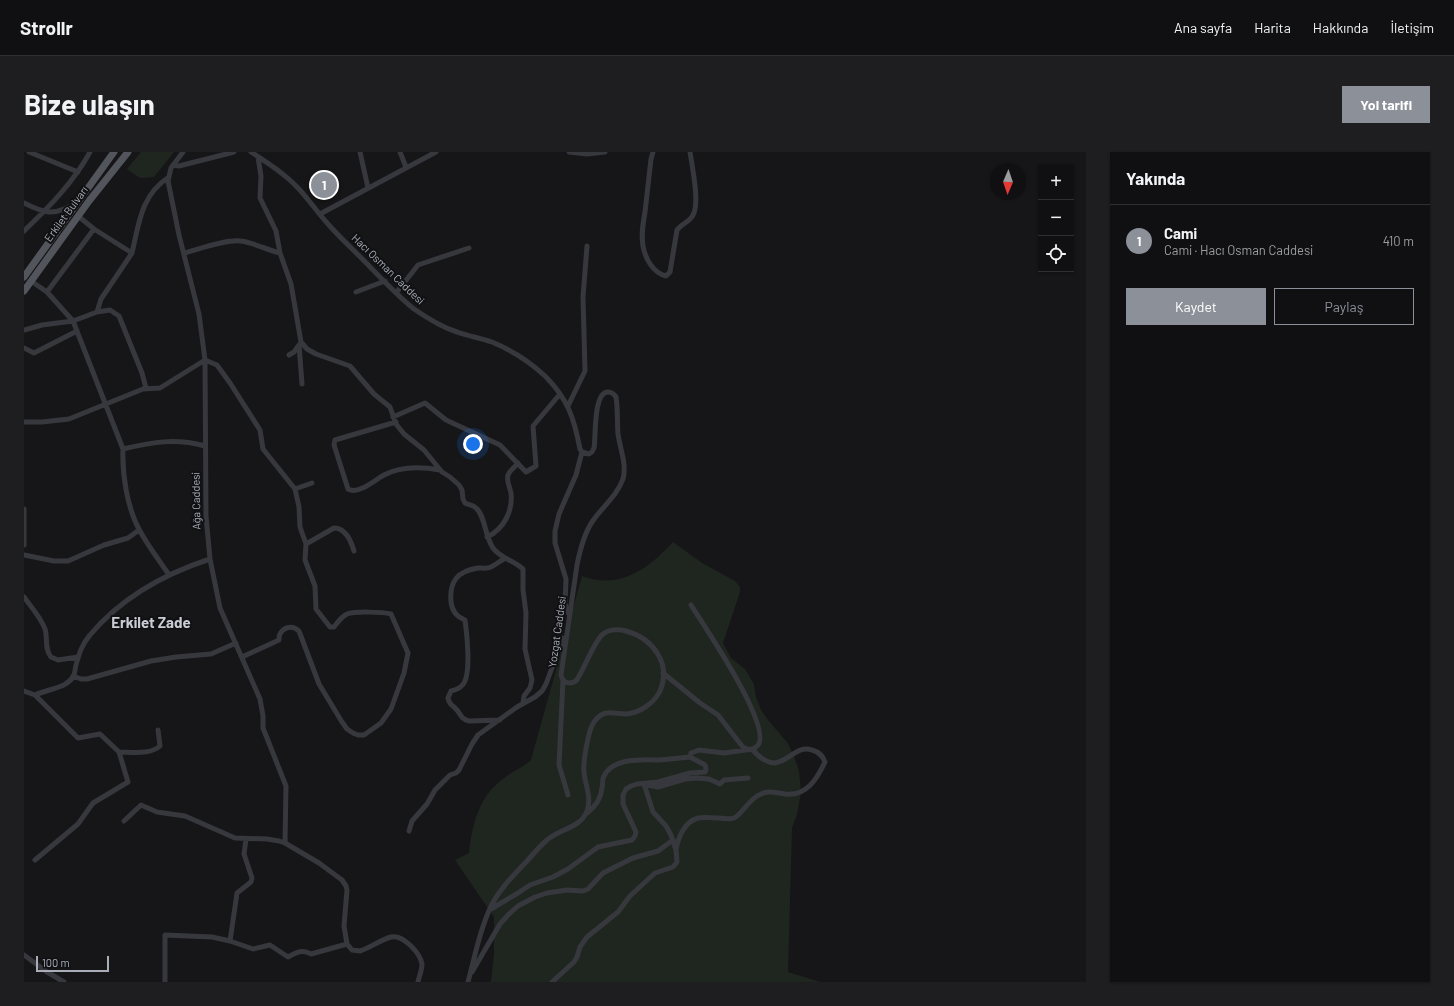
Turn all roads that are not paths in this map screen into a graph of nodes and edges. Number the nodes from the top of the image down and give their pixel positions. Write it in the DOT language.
graph roads {
  1 [pos="29,152"];
  2 [pos="90,152"];
  3 [pos="114,152"];
  4 [pos="128,152"];
  5 [pos="183,152"];
  6 [pos="234,152"];
  7 [pos="251,152"];
  8 [pos="360,152"];
  9 [pos="400,152"];
  10 [pos="436,152"];
  11 [pos="569,152"];
  12 [pos="605,152"];
  13 [pos="653,152"];
  14 [pos="690,152"];
  15 [pos="258,156"];
  16 [pos="173,165"];
  17 [pos="406,167"];
  18 [pos="78,172"];
  19 [pos="168,177"];
  20 [pos="368,188"];
  21 [pos="80,199"];
  22 [pos="24,203"];
  23 [pos="43,212"];
  24 [pos="320,214"];
  25 [pos="78,216"];
  26 [pos="94,229"];
  27 [pos="24,231"];
  28 [pos="587,246"];
  29 [pos="469,248"];
  30 [pos="132,253"];
  31 [pos="184,253"];
  32 [pos="280,253"];
  33 [pos="24,277"];
  34 [pos="31,281"];
  35 [pos="384,281"];
  36 [pos="24,291"];
  37 [pos="47,292"];
  38 [pos="356,292"];
  39 [pos="396,293"];
  40 [pos="97,312"];
  41 [pos="73,321"];
  42 [pos="24,330"];
  43 [pos="77,331"];
  44 [pos="300,344"];
  45 [pos="24,348"];
  46 [pos="289,355"];
  47 [pos="205,360"];
  48 [pos="302,384"];
  49 [pos="146,388"];
  50 [pos="560,394"];
  51 [pos="107,405"];
  52 [pos="568,406"];
  53 [pos="394,420"];
  54 [pos="24,422"];
  55 [pos="205,446"];
  56 [pos="123,449"];
  57 [pos="581,451"];
  58 [pos="518,463"];
  59 [pos="440,470"];
  60 [pos="312,483"];
  61 [pos="295,489"];
  62 [pos="24,509"];
  63 [pos="139,530"];
  64 [pos="487,537"];
  65 [pos="306,544"];
  66 [pos="24,545"];
  67 [pos="354,551"];
  68 [pos="24,555"];
  69 [pos="504,558"];
  70 [pos="210,559"];
  71 [pos="169,575"];
  72 [pos="24,597"];
  73 [pos="691,606"];
  74 [pos="569,614"];
  75 [pos="567,630"];
  76 [pos="236,643"];
  77 [pos="78,657"];
  78 [pos="242,657"];
  79 [pos="663,673"];
  80 [pos="73,676"];
  81 [pos="563,680"];
  82 [pos="24,691"];
  83 [pos="35,695"];
  84 [pos="523,703"];
  85 [pos="500,720"];
  86 [pos="158,730"];
  87 [pos="752,749"];
  88 [pos="119,752"];
  89 [pos="690,757"];
  90 [pos="748,778"];
  91 [pos="644,784"];
  92 [pos="568,795"];
  93 [pos="586,814"];
  94 [pos="124,821"];
  95 [pos="409,831"];
  96 [pos="246,839"];
  97 [pos="673,840"];
  98 [pos="285,843"];
  99 [pos="676,850"];
  100 [pos="35,860"];
  101 [pos="490,909"];
  102 [pos="230,941"];
  103 [pos="347,944"];
  104 [pos="24,955"];
  105 [pos="468,979"];
  106 [pos="64,982"];
  107 [pos="165,982"];
  108 [pos="418,982"];
  109 [pos="552,982"];
  1 -- 18 [label="street"];
  2 -- 18 [label="street"];
  3 -- 21 [label="main road, Erkilet Bulvarı"];
  4 -- 25 [label="main road, Erkilet Bulvarı"];
  5 -- 16 [label="street"];
  6 -- 16 [label="street"];
  7 -- 15 [label="street, Hacı Osman Caddesi"];
  8 -- 20 [label="street"];
  9 -- 17 [label="street"];
  10 -- 17 [label="street"];
  11 -- 12 [label="street"];
  13 -- 14 [label="street"];
  15 -- 24 [label="street, Hacı Osman Caddesi"];
  15 -- 32 [label="street"];
  16 -- 19 [label="street"];
  17 -- 20 [label="street"];
  18 -- 23 [label="street"];
  19 -- 30 [label="street"];
  19 -- 31 [label="street, Ağa Caddesi"];
  20 -- 24 [label="street"];
  21 -- 23 [label="street"];
  21 -- 33 [label="main road, Erkilet Bulvarı"];
  22 -- 23 [label="street"];
  23 -- 27 [label="street"];
  24 -- 35 [label="street, Hacı Osman Caddesi"];
  25 -- 26 [label="street"];
  25 -- 34 [label="main road, Erkilet Bulvarı"];
  26 -- 30 [label="street"];
  26 -- 37 [label="street"];
  28 -- 52 [label="street"];
  29 -- 39 [label="street"];
  30 -- 40 [label="street"];
  31 -- 32 [label="street"];
  31 -- 47 [label="street, Ağa Caddesi"];
  32 -- 44 [label="street"];
  34 -- 36 [label="main road, Erkilet Bulvarı"];
  34 -- 37 [label="street"];
  35 -- 38 [label="street"];
  35 -- 39 [label="street, Hacı Osman Caddesi"];
  37 -- 41 [label="street"];
  39 -- 50 [label="street, Hacı Osman Caddesi"];
  40 -- 41 [label="street"];
  40 -- 49 [label="street"];
  41 -- 42 [label="street"];
  41 -- 43 [label="street"];
  43 -- 45 [label="street"];
  43 -- 51 [label="street"];
  44 -- 46 [label="street"];
  44 -- 48 [label="street"];
  44 -- 53 [label="street"];
  47 -- 49 [label="street"];
  47 -- 55 [label="street, Ağa Caddesi"];
  47 -- 61 [label="street"];
  49 -- 51 [label="street"];
  50 -- 52 [label="street, Hacı Osman Caddesi"];
  50 -- 58 [label="street"];
  51 -- 54 [label="street"];
  51 -- 56 [label="street"];
  52 -- 57 [label="street, Hacı Osman Caddesi"];
  53 -- 58 [label="street"];
  53 -- 59 [label="street"];
  53 -- 59 [label="street"];
  55 -- 56 [label="street"];
  55 -- 70 [label="street, Ağa Caddesi"];
  56 -- 63 [label="street"];
  57 -- 74 [label="street"];
  57 -- 74 [label="street, Yozgat Caddesi"];
  58 -- 64 [label="street"];
  59 -- 64 [label="street"];
  60 -- 61 [label="street"];
  61 -- 65 [label="street"];
  62 -- 66 [label="street"];
  63 -- 68 [label="street"];
  63 -- 71 [label="street"];
  64 -- 69 [label="street"];
  65 -- 67 [label="street"];
  65 -- 78 [label="street"];
  69 -- 84 [label="street"];
  69 -- 85 [label="street"];
  70 -- 71 [label="street"];
  70 -- 76 [label="street, Ağa Caddesi"];
  71 -- 77 [label="street"];
  72 -- 77 [label="street"];
  73 -- 87 [label="street"];
  74 -- 75 [label="street, Yozgat Caddesi"];
  75 -- 81 [label="street, Yozgat Caddesi"];
  75 -- 84 [label="street"];
  76 -- 78 [label="street, Ağa Caddesi"];
  76 -- 80 [label="street"];
  77 -- 80 [label="street"];
  78 -- 98 [label="street, Ağa Caddesi"];
  79 -- 81 [label="street, Yozgat Caddesi"];
  79 -- 87 [label="street"];
  79 -- 93 [label="street, Yozgat Caddesi"];
  80 -- 83 [label="street"];
  81 -- 92 [label="street"];
  82 -- 83 [label="street"];
  83 -- 88 [label="street"];
  84 -- 85 [label="street"];
  85 -- 95 [label="street"];
  86 -- 88 [label="street"];
  87 -- 89 [label="street"];
  87 -- 99 [label="street"];
  88 -- 100 [label="street"];
  89 -- 91 [label="street"];
  89 -- 93 [label="street"];
  90 -- 91 [label="street"];
  91 -- 97 [label="street"];
  91 -- 101 [label="street"];
  93 -- 101 [label="street"];
  94 -- 96 [label="street"];
  96 -- 98 [label="street"];
  96 -- 102 [label="street"];
  97 -- 99 [label="street"];
  97 -- 105 [label="street"];
  98 -- 103 [label="street"];
  99 -- 109 [label="street"];
  101 -- 105 [label="street"];
  102 -- 103 [label="street"];
  102 -- 107 [label="street"];
  103 -- 108 [label="street"];
  104 -- 106 [label="street"];
}
